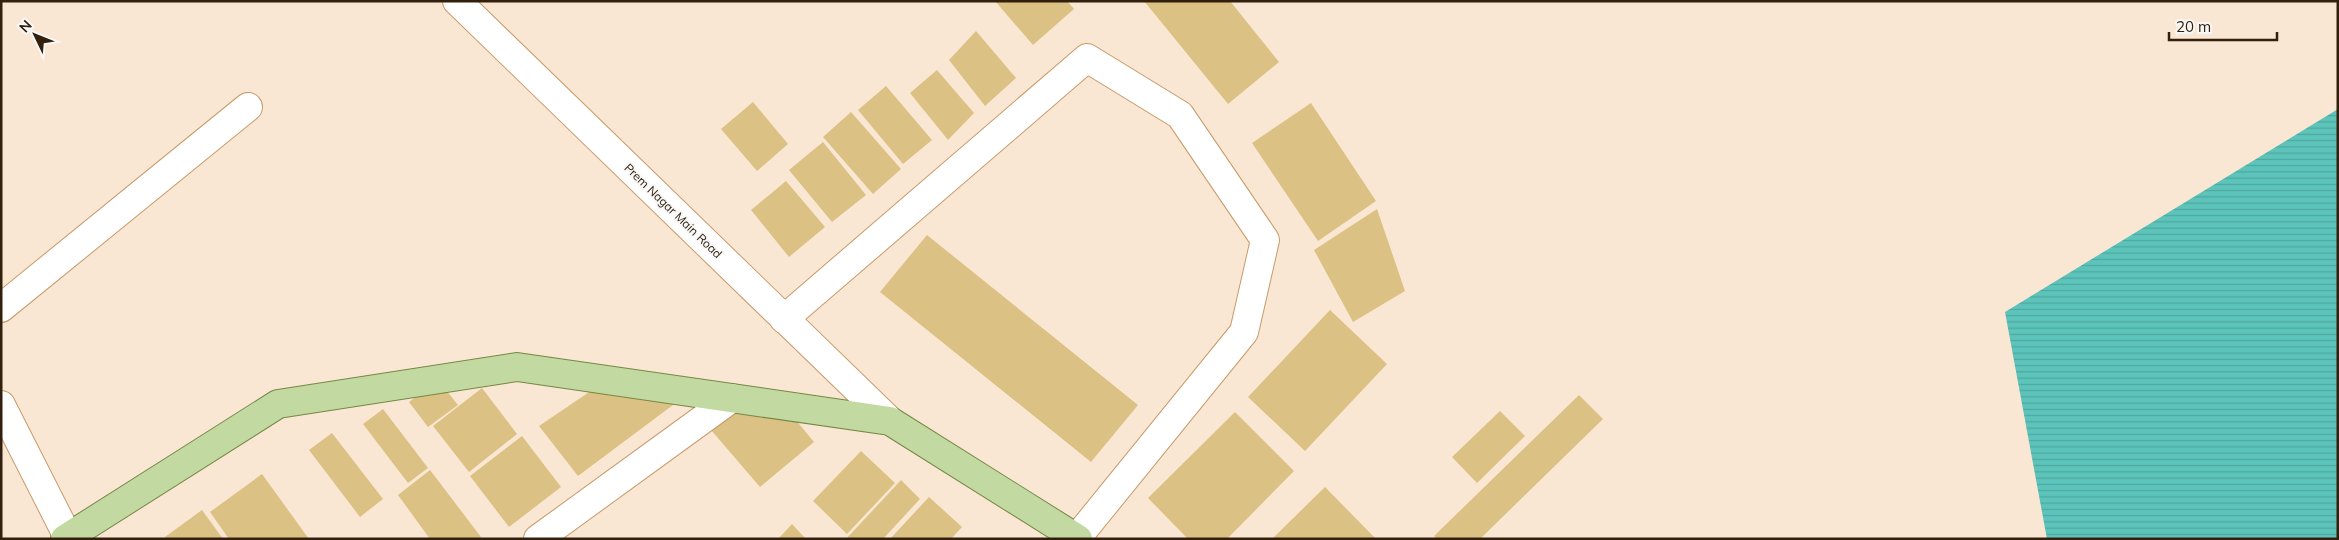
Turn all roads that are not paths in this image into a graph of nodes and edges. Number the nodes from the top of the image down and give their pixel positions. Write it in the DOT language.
graph roads {
  1 [pos="457,1"];
  2 [pos="248,107"];
  3 [pos="1,308"];
  4 [pos="784,319"];
  5 [pos="732,398"];
  6 [pos="1,405"];
  7 [pos="890,421"];
  8 [pos="67,538"];
  9 [pos="538,539"];
  10 [pos="1077,539"];
  1 -- 4 [label="street, Prem Nagar Main Road"];
  2 -- 3 [label="street"];
  4 -- 7 [label="street, Prem Nagar Main Road"];
  4 -- 10 [label="street"];
  5 -- 7 [label="main road"];
  5 -- 8 [label="main road"];
  5 -- 9 [label="street"];
  6 -- 8 [label="street"];
  7 -- 10 [label="main road"];
}
